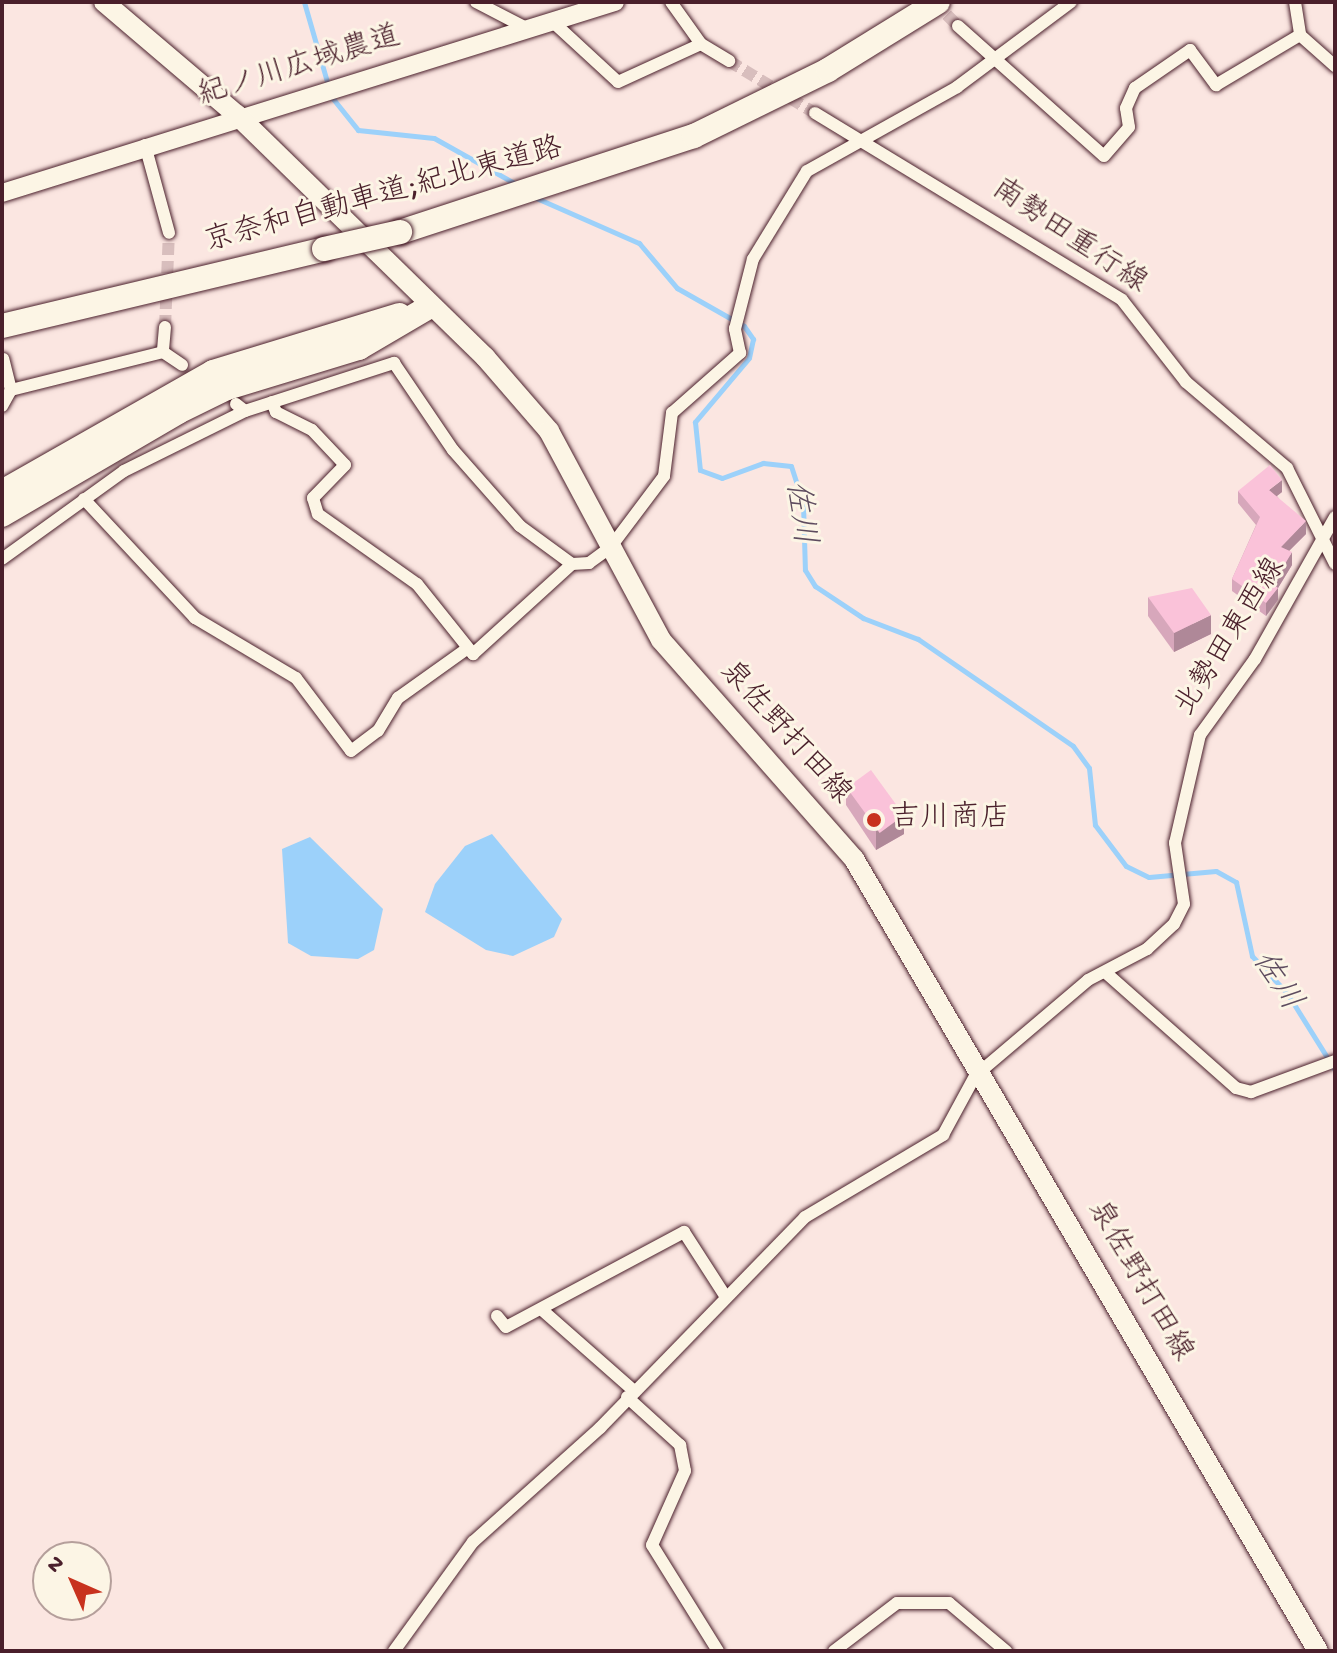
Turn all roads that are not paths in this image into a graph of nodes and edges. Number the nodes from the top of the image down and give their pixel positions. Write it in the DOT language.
graph roads {
  1 [pos="104,2"];
  2 [pos="476,2"];
  3 [pos="615,2"];
  4 [pos="671,2"];
  5 [pos="938,2"];
  6 [pos="1071,2"];
  7 [pos="1295,2"];
  8 [pos="553,22"];
  9 [pos="958,26"];
  10 [pos="528,29"];
  11 [pos="1300,35"];
  12 [pos="701,44"];
  13 [pos="993,60"];
  14 [pos="729,61"];
  15 [pos="1335,66"];
  16 [pos="815,113"];
  17 [pos="237,115"];
  18 [pos="860,141"];
  19 [pos="145,145"];
  20 [pos="2,193"];
  21 [pos="169,233"];
  22 [pos="282,260"];
  23 [pos="115,300"];
  24 [pos="429,307"];
  25 [pos="2,312"];
  26 [pos="2,326"];
  27 [pos="165,327"];
  28 [pos="3,347"];
  29 [pos="163,352"];
  30 [pos="182,365"];
  31 [pos="11,390"];
  32 [pos="272,402"];
  33 [pos="2,406"];
  34 [pos="2,492"];
  35 [pos="84,499"];
  36 [pos="2,515"];
  37 [pos="1335,517"];
  38 [pos="1325,536"];
  39 [pos="610,548"];
  40 [pos="4,551"];
  41 [pos="572,564"];
  42 [pos="1335,564"];
  43 [pos="465,650"];
  44 [pos="1105,972"];
  45 [pos="1334,1060"];
  46 [pos="980,1073"];
  47 [pos="724,1294"];
  48 [pos="541,1309"];
  49 [pos="497,1316"];
  50 [pos="630,1393"];
  51 [pos="394,1651"];
  52 [pos="718,1651"];
  53 [pos="834,1651"];
  54 [pos="1006,1651"];
  55 [pos="1318,1651"];
  1 -- 17 [label="main road, 泉佐野打田線"];
  2 -- 10 [label="street"];
  3 -- 8 [label="street, 紀ノ川広域農道"];
  4 -- 12 [label="street"];
  5 -- 22 [label="highway, 京奈和自動車道;紀北東道路, bridge"];
  6 -- 13 [label="street"];
  7 -- 11 [label="street"];
  8 -- 10 [label="street, 紀ノ川広域農道"];
  8 -- 12 [label="street"];
  9 -- 13 [label="street"];
  10 -- 17 [label="street, 紀ノ川広域農道"];
  11 -- 13 [label="street"];
  11 -- 15 [label="street"];
  12 -- 14 [label="street"];
  13 -- 18 [label="street"];
  16 -- 18 [label="street, 南勢田重行線"];
  17 -- 19 [label="street, 紀ノ川広域農道"];
  17 -- 24 [label="main road, 泉佐野打田線"];
  18 -- 38 [label="street, 南勢田重行線"];
  18 -- 39 [label="street"];
  19 -- 20 [label="street, 紀ノ川広域農道"];
  19 -- 21 [label="street"];
  22 -- 23 [label="highway, 京奈和自動車道;紀北東道路"];
  22 -- 25 [label="highway"];
  23 -- 26 [label="highway, 京奈和自動車道;紀北東道路"];
  23 -- 28 [label="highway"];
  24 -- 34 [label="highway"];
  24 -- 36 [label="highway"];
  24 -- 39 [label="main road, 泉佐野打田線"];
  27 -- 29 [label="street"];
  28 -- 31 [label="street"];
  29 -- 30 [label="street"];
  29 -- 31 [label="street"];
  31 -- 33 [label="street"];
  32 -- 35 [label="street"];
  32 -- 41 [label="street"];
  32 -- 43 [label="street"];
  35 -- 40 [label="street"];
  35 -- 43 [label="street"];
  37 -- 38 [label="street, 北勢田東西線"];
  38 -- 42 [label="street, 南勢田重行線"];
  38 -- 44 [label="street, 北勢田東西線"];
  39 -- 41 [label="street"];
  39 -- 46 [label="main road, 泉佐野打田線"];
  41 -- 43 [label="street"];
  44 -- 45 [label="street"];
  44 -- 46 [label="street, 北勢田東西線"];
  46 -- 47 [label="street"];
  46 -- 55 [label="main road, 泉佐野打田線"];
  47 -- 48 [label="street"];
  47 -- 50 [label="street"];
  48 -- 49 [label="street"];
  48 -- 50 [label="street"];
  50 -- 51 [label="street"];
  50 -- 52 [label="street"];
  53 -- 54 [label="street"];
}
